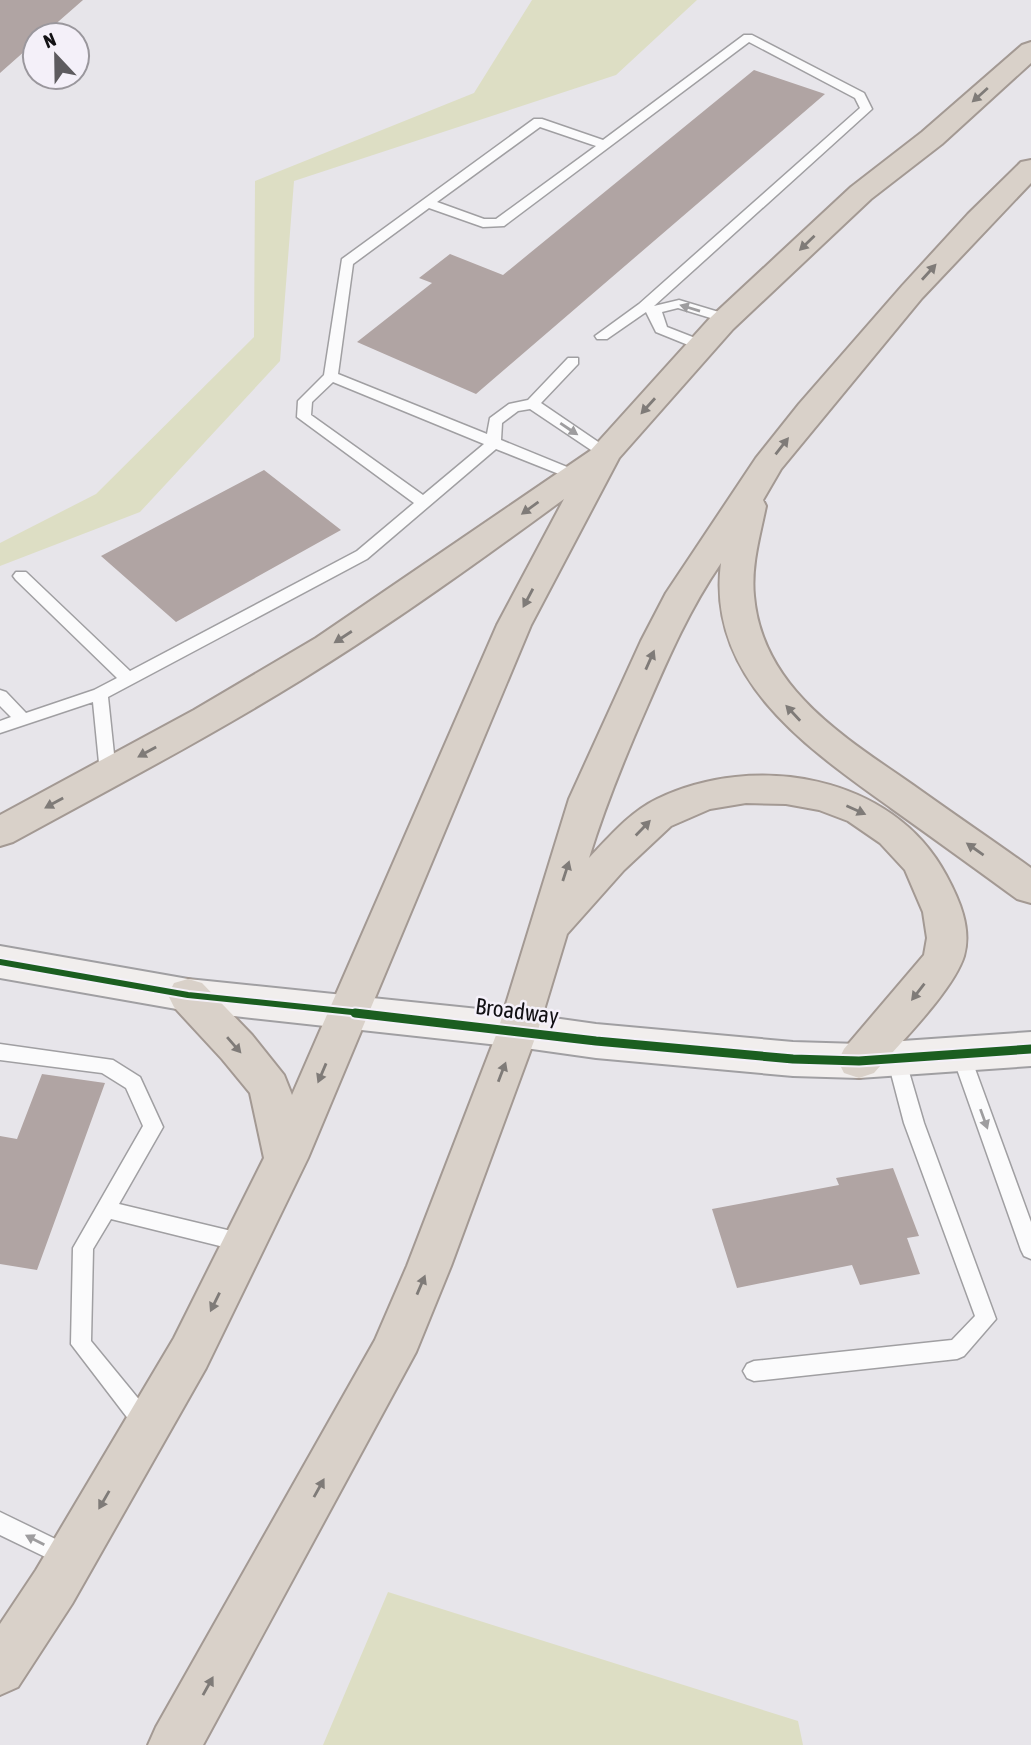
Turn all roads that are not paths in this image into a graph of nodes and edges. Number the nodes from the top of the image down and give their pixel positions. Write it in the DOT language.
graph roads {
  1 [pos="1031,50"];
  2 [pos="605,145"];
  3 [pos="1031,168"];
  4 [pos="427,204"];
  5 [pos="649,309"];
  6 [pos="727,320"];
  7 [pos="601,336"];
  8 [pos="702,346"];
  9 [pos="573,361"];
  10 [pos="331,376"];
  11 [pos="532,404"];
  12 [pos="494,443"];
  13 [pos="590,470"];
  14 [pos="752,492"];
  15 [pos="425,504"];
  16 [pos="21,576"];
  17 [pos="128,679"];
  18 [pos="100,694"];
  19 [pos="0,696"];
  20 [pos="22,719"];
  21 [pos="0,727"];
  22 [pos="108,773"];
  23 [pos="0,832"];
  24 [pos="1031,888"];
  25 [pos="546,932"];
  26 [pos="0,962"];
  27 [pos="188,995"];
  28 [pos="348,1010"];
  29 [pos="518,1030"];
  30 [pos="1031,1049"];
  31 [pos="0,1052"];
  32 [pos="961,1055"];
  33 [pos="877,1060"];
  34 [pos="286,1158"];
  35 [pos="106,1209"];
  36 [pos="244,1243"];
  37 [pos="1031,1250"];
  38 [pos="754,1371"];
  39 [pos="147,1426"];
  40 [pos="0,1523"];
  41 [pos="70,1558"];
  42 [pos="0,1669"];
  43 [pos="174,1745"];
  1 -- 6 [label="highway, one-way"];
  2 -- 4 [label="lane"];
  2 -- 4 [label="lane"];
  2 -- 5 [label="lane"];
  14 -- 3 [label="highway, one-way"];
  4 -- 10 [label="lane"];
  6 -- 5 [label="lane, one-way"];
  5 -- 7 [label="lane"];
  5 -- 8 [label="lane"];
  6 -- 8 [label="highway"];
  8 -- 13 [label="highway, one-way"];
  9 -- 11 [label="lane"];
  10 -- 12 [label="lane"];
  10 -- 15 [label="lane"];
  11 -- 12 [label="lane"];
  11 -- 13 [label="lane, one-way"];
  12 -- 13 [label="lane"];
  12 -- 15 [label="lane"];
  13 -- 22 [label="highway, one-way"];
  13 -- 28 [label="highway, one-way"];
  24 -- 14 [label="highway, one-way"];
  25 -- 14 [label="highway, one-way"];
  15 -- 17 [label="lane"];
  16 -- 17 [label="lane"];
  17 -- 18 [label="lane"];
  18 -- 20 [label="lane"];
  18 -- 22 [label="lane"];
  19 -- 20 [label="lane"];
  20 -- 21 [label="lane"];
  22 -- 23 [label="highway, one-way"];
  25 -- 29 [label="highway"];
  25 -- 33 [label="highway, one-way"];
  26 -- 27 [label="street, Broadway"];
  27 -- 28 [label="street, Broadway"];
  27 -- 34 [label="highway, one-way"];
  28 -- 29 [label="street, Broadway"];
  28 -- 34 [label="highway, one-way"];
  29 -- 33 [label="street, Broadway"];
  43 -- 29 [label="highway, one-way"];
  30 -- 32 [label="street, Broadway"];
  31 -- 35 [label="lane"];
  32 -- 33 [label="street, Broadway"];
  32 -- 37 [label="lane, one-way"];
  33 -- 38 [label="lane"];
  34 -- 36 [label="highway"];
  35 -- 36 [label="lane"];
  35 -- 39 [label="lane"];
  36 -- 39 [label="highway, one-way"];
  39 -- 41 [label="highway, one-way"];
  41 -- 40 [label="lane, one-way"];
  41 -- 42 [label="highway"];
}
